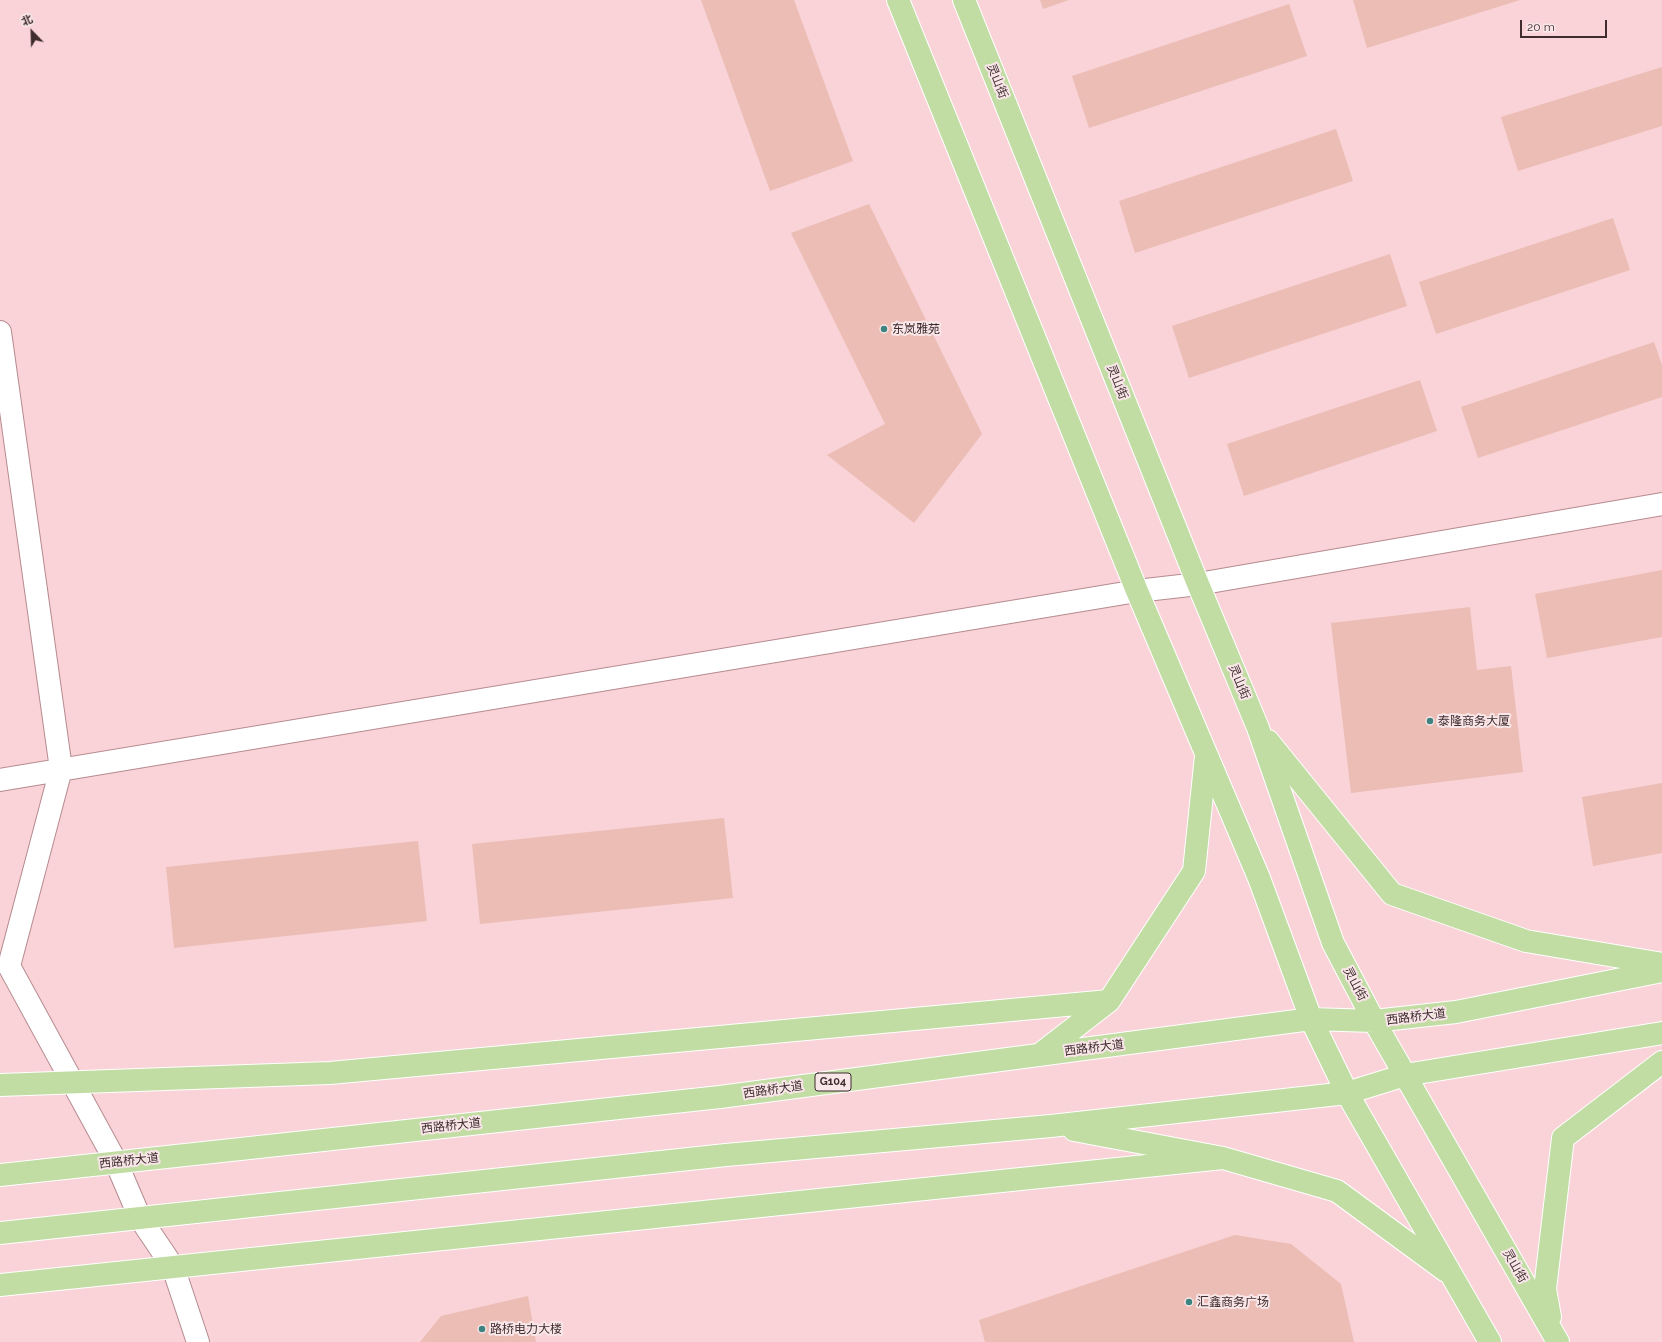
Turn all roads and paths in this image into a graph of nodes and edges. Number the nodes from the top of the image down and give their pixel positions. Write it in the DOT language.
graph roads {
  1 [pos="898,0"];
  2 [pos="964,0"];
  3 [pos="0,332"];
  4 [pos="1662,504"];
  5 [pos="1198,584"];
  6 [pos="1137,591"];
  7 [pos="1258,728"];
  8 [pos="1206,753"];
  9 [pos="61,770"];
  10 [pos="0,780"];
  11 [pos="1662,964"];
  12 [pos="1662,971"];
  13 [pos="1109,1001"];
  14 [pos="1311,1019"];
  15 [pos="1374,1021"];
  16 [pos="1662,1033"];
  17 [pos="1039,1055"];
  18 [pos="1662,1062"];
  19 [pos="1405,1076"];
  20 [pos="73,1083"];
  21 [pos="0,1085"];
  22 [pos="1347,1093"];
  23 [pos="1051,1126"];
  24 [pos="1223,1158"];
  25 [pos="116,1162"];
  26 [pos="0,1175"];
  27 [pos="140,1218"];
  28 [pos="0,1233"];
  29 [pos="173,1267"];
  30 [pos="1453,1276"];
  31 [pos="0,1285"];
  32 [pos="1556,1338"];
  33 [pos="198,1342"];
  34 [pos="1490,1342"];
  1 -- 6 [label="main road"];
  2 -- 5 [label="main road, 灵山街"];
  3 -- 9 [label="street"];
  4 -- 5 [label="street"];
  5 -- 6 [label="street"];
  5 -- 7 [label="main road, 灵山街"];
  6 -- 8 [label="main road"];
  6 -- 9 [label="street"];
  7 -- 11 [label="main road"];
  7 -- 15 [label="main road, 灵山街"];
  8 -- 13 [label="main road"];
  8 -- 14 [label="main road"];
  9 -- 10 [label="street"];
  9 -- 20 [label="street"];
  12 -- 15 [label="main road, 西路桥大道 / G104"];
  13 -- 17 [label="main road"];
  13 -- 20 [label="main road"];
  14 -- 15 [label="main road, 西路桥大道 / G104"];
  14 -- 17 [label="main road, 西路桥大道 / G104"];
  14 -- 22 [label="main road"];
  15 -- 19 [label="main road, 灵山街"];
  16 -- 19 [label="main road"];
  17 -- 25 [label="main road, 西路桥大道 / G104"];
  18 -- 32 [label="main road"];
  19 -- 22 [label="main road"];
  19 -- 32 [label="main road, 灵山街"];
  20 -- 21 [label="main road"];
  20 -- 25 [label="street"];
  22 -- 23 [label="main road"];
  22 -- 30 [label="main road"];
  23 -- 24 [label="main road"];
  23 -- 27 [label="main road"];
  24 -- 29 [label="main road"];
  24 -- 30 [label="main road"];
  25 -- 26 [label="main road, 西路桥大道 / G104"];
  25 -- 27 [label="street"];
  27 -- 28 [label="main road"];
  27 -- 29 [label="street"];
  29 -- 31 [label="main road"];
  29 -- 33 [label="street"];
  30 -- 34 [label="main road"];
}
